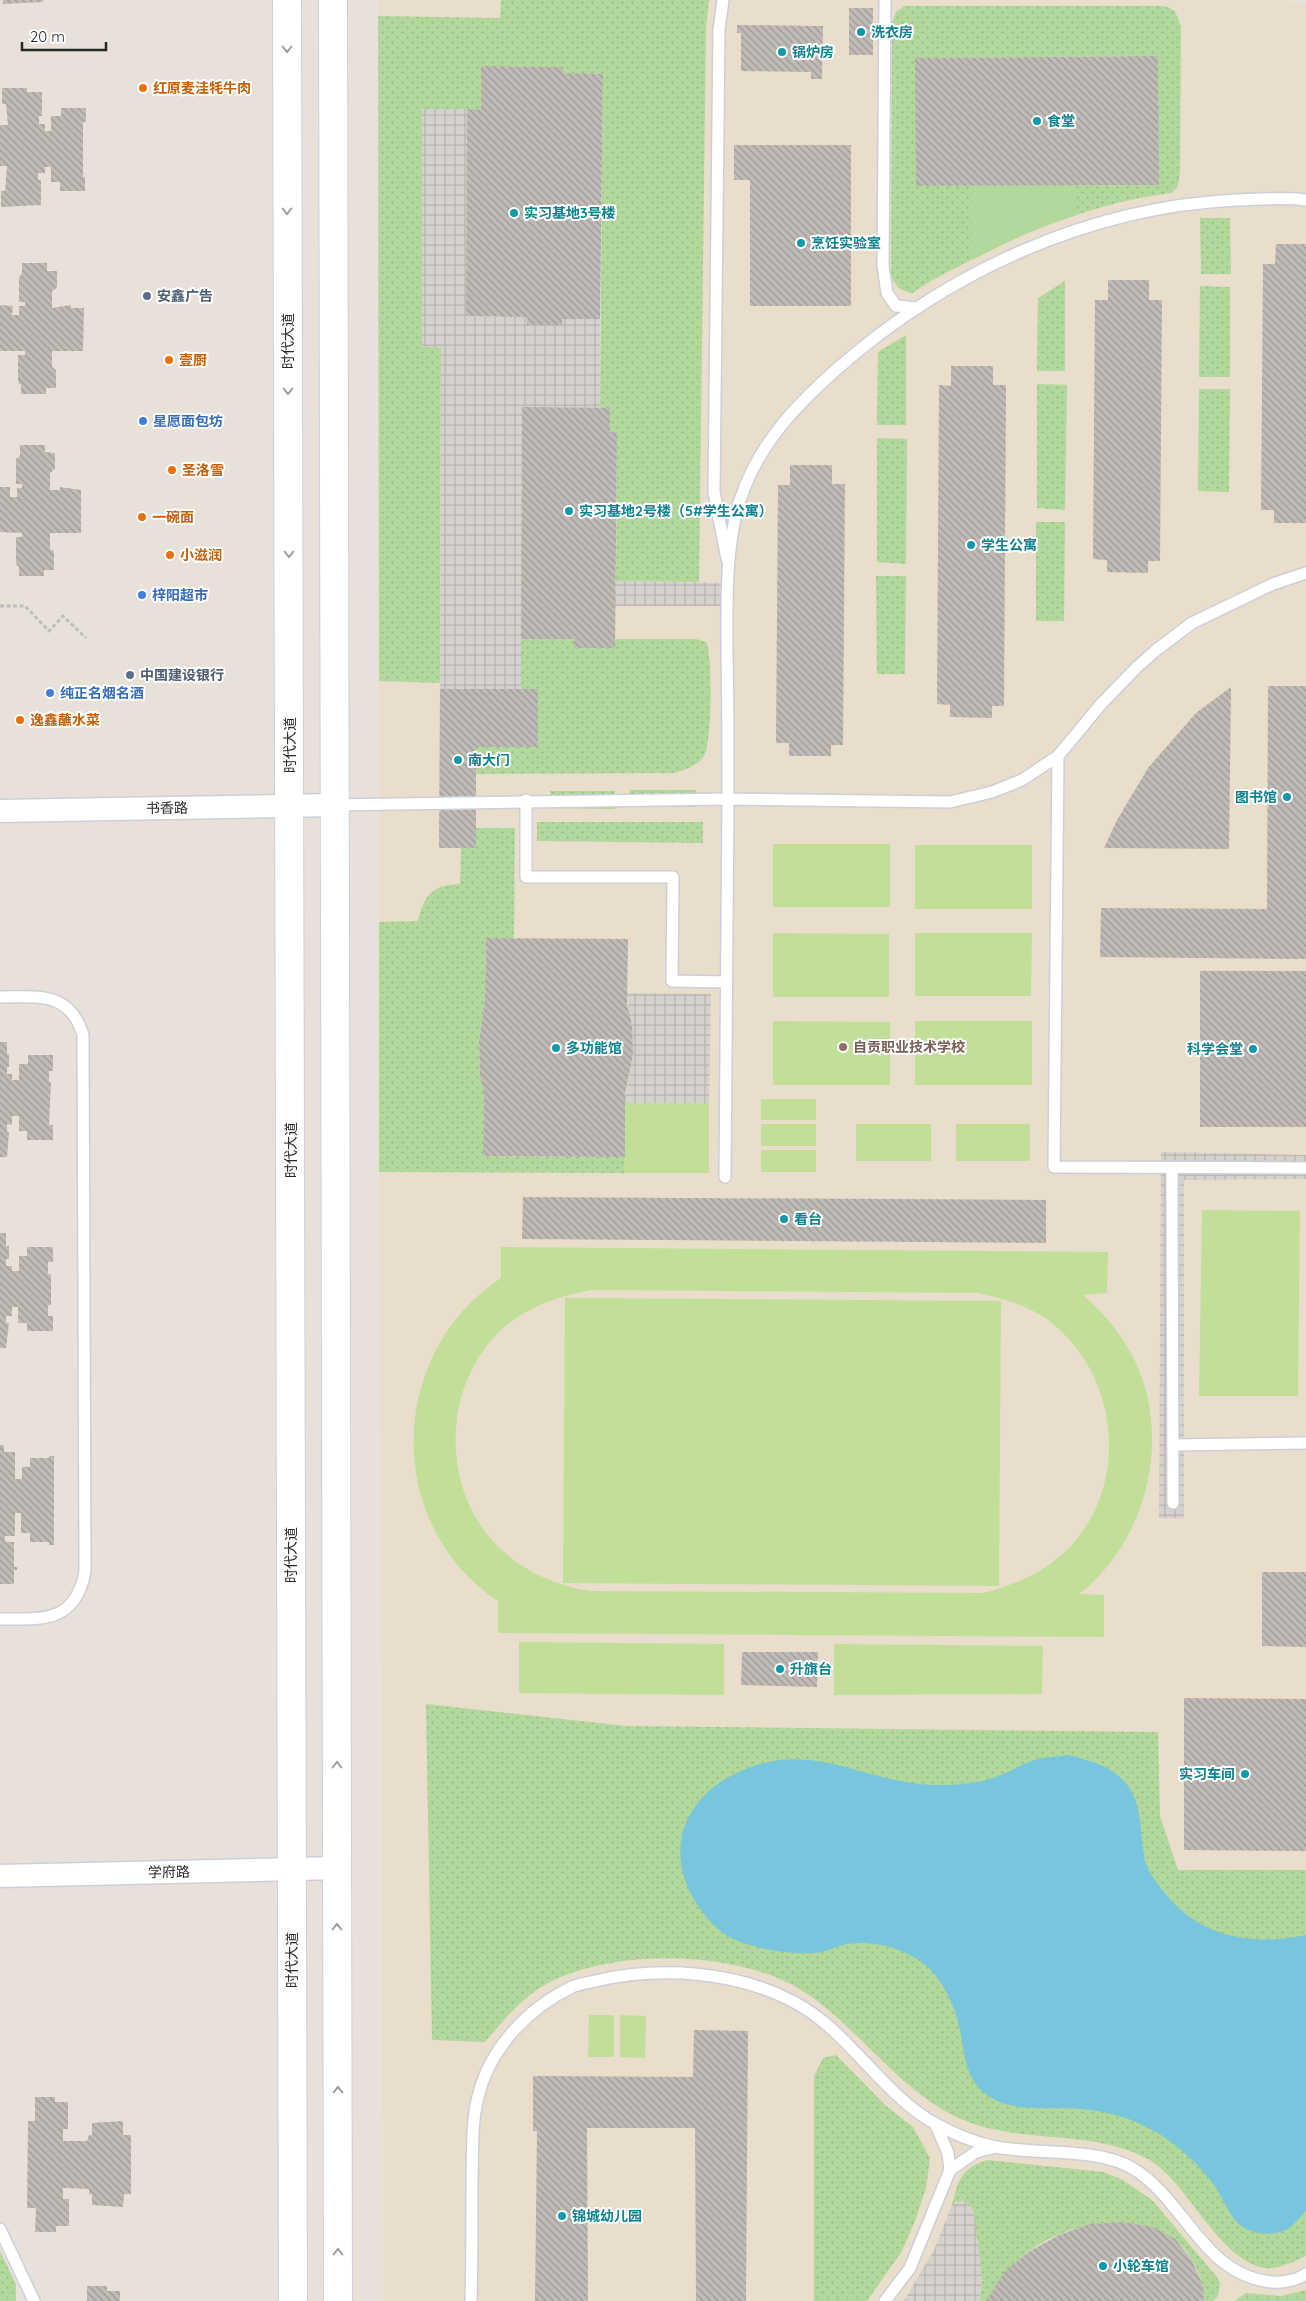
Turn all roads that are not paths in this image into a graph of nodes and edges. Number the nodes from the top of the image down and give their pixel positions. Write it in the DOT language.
graph roads {
  1 [pos="287,0"];
  2 [pos="333,0"];
  3 [pos="723,0"];
  4 [pos="885,0"];
  5 [pos="1306,200"];
  6 [pos="917,308"];
  7 [pos="729,570"];
  8 [pos="1306,573"];
  9 [pos="1058,756"];
  10 [pos="728,799"];
  11 [pos="526,800"];
  12 [pos="334,804"];
  13 [pos="290,805"];
  14 [pos="0,811"];
  15 [pos="727,982"];
  16 [pos="0,997"];
  17 [pos="1172,1168"];
  18 [pos="1306,1168"];
  19 [pos="725,1177"];
  20 [pos="1306,1443"];
  21 [pos="1173,1445"];
  22 [pos="1173,1503"];
  23 [pos="0,1619"];
  24 [pos="292,1868"];
  25 [pos="337,1868"];
  26 [pos="0,1876"];
  27 [pos="935,2124"];
  28 [pos="996,2147"];
  29 [pos="950,2170"];
  30 [pos="0,2229"];
  31 [pos="1306,2274"];
  32 [pos="34,2301"];
  33 [pos="293,2301"];
  34 [pos="338,2301"];
  35 [pos="471,2301"];
  36 [pos="884,2301"];
  1 -- 13 [label="main road, 时代大道, one-way"];
  2 -- 12 [label="main road"];
  3 -- 7 [label="lane"];
  4 -- 6 [label="lane"];
  5 -- 6 [label="lane"];
  6 -- 7 [label="lane"];
  7 -- 10 [label="lane"];
  8 -- 9 [label="lane"];
  9 -- 10 [label="lane"];
  9 -- 17 [label="lane"];
  10 -- 11 [label="lane"];
  10 -- 15 [label="lane"];
  11 -- 12 [label="lane"];
  11 -- 15 [label="lane"];
  12 -- 13 [label="street, 书香路"];
  25 -- 12 [label="main road, one-way"];
  13 -- 14 [label="street, 书香路"];
  13 -- 24 [label="main road, 时代大道"];
  15 -- 19 [label="lane"];
  16 -- 23 [label="lane"];
  17 -- 18 [label="lane"];
  17 -- 21 [label="lane"];
  20 -- 21 [label="lane"];
  21 -- 22 [label="lane"];
  24 -- 25 [label="street, 学府路"];
  24 -- 26 [label="street, 学府路"];
  24 -- 33 [label="main road, 时代大道"];
  34 -- 25 [label="main road, one-way"];
  27 -- 28 [label="lane"];
  27 -- 29 [label="lane"];
  27 -- 35 [label="lane"];
  28 -- 29 [label="lane"];
  28 -- 31 [label="lane"];
  29 -- 36 [label="lane"];
  30 -- 32 [label="lane"];
}
